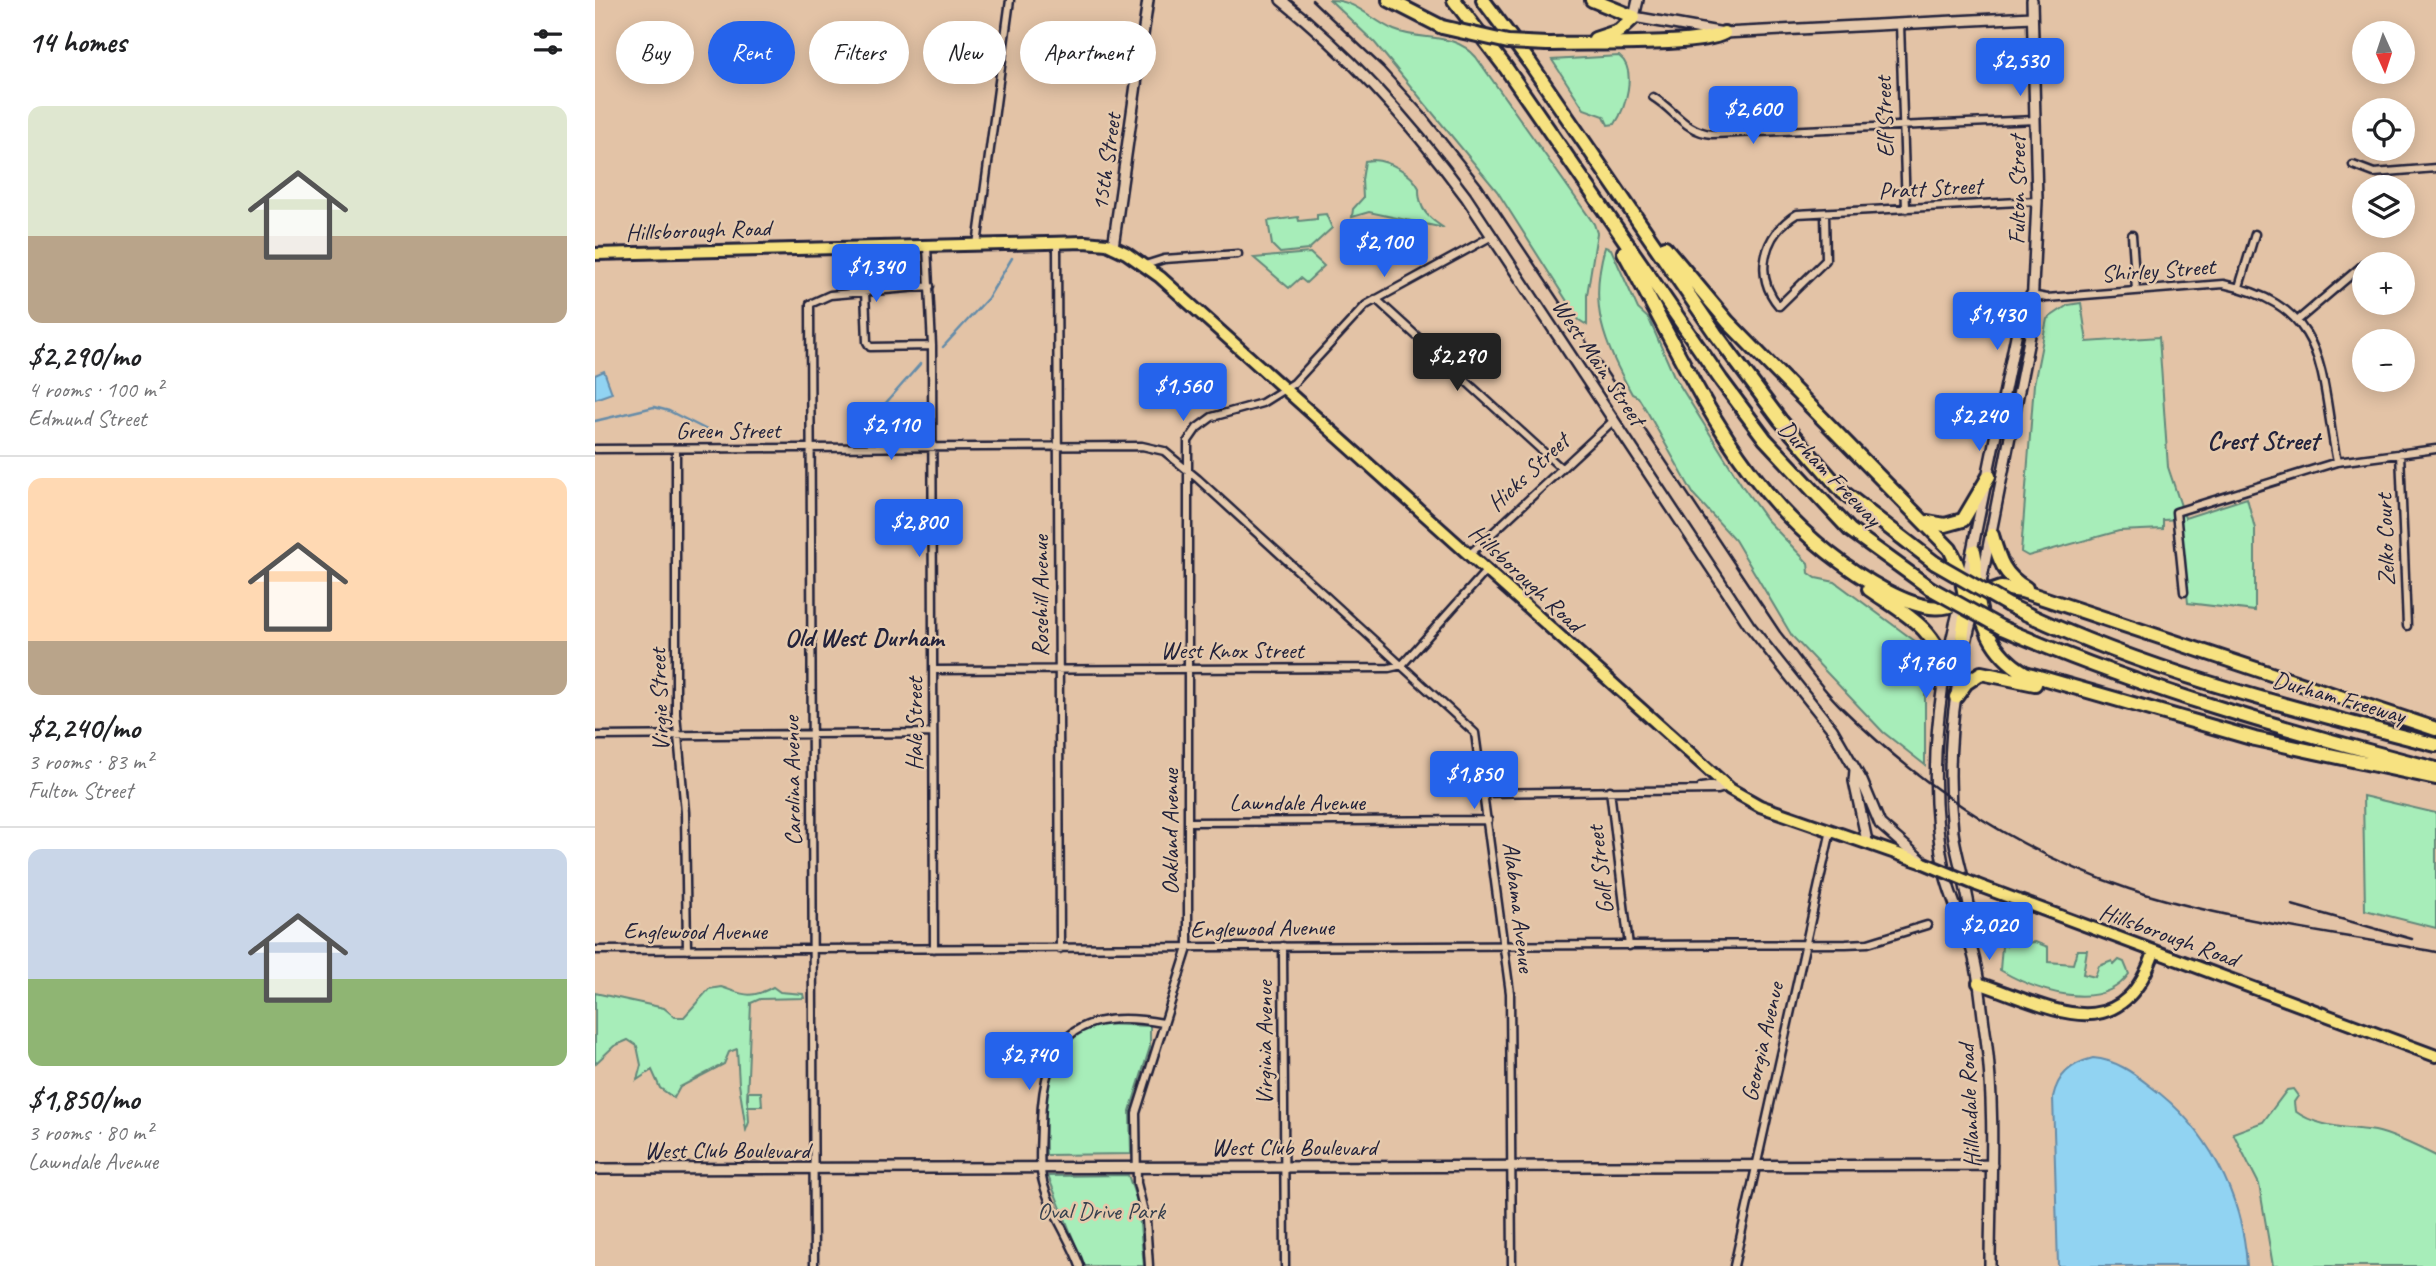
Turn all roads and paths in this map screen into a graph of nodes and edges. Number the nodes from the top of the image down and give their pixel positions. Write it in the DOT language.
graph roads {
  1 [pos="1010,0"];
  2 [pos="1148,0"];
  3 [pos="1281,0"];
  4 [pos="1389,0"];
  5 [pos="1454,0"];
  6 [pos="1483,0"];
  7 [pos="1592,0"];
  8 [pos="1638,0"];
  9 [pos="2032,0"];
  10 [pos="1634,17"];
  11 [pos="2032,17"];
  12 [pos="1900,24"];
  13 [pos="1724,33"];
  14 [pos="1585,42"];
  15 [pos="1653,97"];
  16 [pos="2036,120"];
  17 [pos="1903,125"];
  18 [pos="2353,166"];
  19 [pos="2436,168"];
  20 [pos="2037,201"];
  21 [pos="1599,202"];
  22 [pos="1625,202"];
  23 [pos="1906,209"];
  24 [pos="1825,214"];
  25 [pos="2255,234"];
  26 [pos="2132,235"];
  27 [pos="1492,236"];
  28 [pos="1057,243"];
  29 [pos="977,245"];
  30 [pos="927,247"];
  31 [pos="1113,247"];
  32 [pos="595,254"];
  33 [pos="1238,254"];
  34 [pos="1145,265"];
  35 [pos="2352,274"];
  36 [pos="930,286"];
  37 [pos="2239,287"];
  38 [pos="2136,290"];
  39 [pos="865,292"];
  40 [pos="2031,295"];
  41 [pos="1376,299"];
  42 [pos="2297,321"];
  43 [pos="932,346"];
  44 [pos="1285,390"];
  45 [pos="1614,419"];
  46 [pos="1058,447"];
  47 [pos="932,448"];
  48 [pos="595,449"];
  49 [pos="676,449"];
  50 [pos="810,449"];
  51 [pos="2436,449"];
  52 [pos="2400,453"];
  53 [pos="2337,462"];
  54 [pos="1561,468"];
  55 [pos="1188,472"];
  56 [pos="1989,476"];
  57 [pos="1924,520"];
  58 [pos="1992,535"];
  59 [pos="1469,554"];
  60 [pos="1973,557"];
  61 [pos="1846,568"];
  62 [pos="1488,570"];
  63 [pos="2184,592"];
  64 [pos="2034,595"];
  65 [pos="1970,596"];
  66 [pos="2407,626"];
  67 [pos="1964,650"];
  68 [pos="1402,665"];
  69 [pos="933,670"];
  70 [pos="1059,670"];
  71 [pos="1188,670"];
  72 [pos="1946,672"];
  73 [pos="2084,691"];
  74 [pos="1956,697"];
  75 [pos="2436,729"];
  76 [pos="933,733"];
  77 [pos="811,734"];
  78 [pos="677,735"];
  79 [pos="595,736"];
  80 [pos="2436,745"];
  81 [pos="2436,769"];
  82 [pos="1855,771"];
  83 [pos="2436,778"];
  84 [pos="1726,785"];
  85 [pos="1610,790"];
  86 [pos="1485,793"];
  87 [pos="1488,820"];
  88 [pos="1189,822"];
  89 [pos="1831,828"];
  90 [pos="1867,841"];
  91 [pos="1924,863"];
  92 [pos="1927,925"];
  93 [pos="1804,944"];
  94 [pos="1283,946"];
  95 [pos="1503,946"];
  96 [pos="1629,946"];
  97 [pos="1971,946"];
  98 [pos="1188,948"];
  99 [pos="813,949"];
  100 [pos="934,949"];
  101 [pos="1060,949"];
  102 [pos="595,950"];
  103 [pos="687,950"];
  104 [pos="2154,952"];
  105 [pos="1978,983"];
  106 [pos="1163,1023"];
  107 [pos="2436,1056"];
  108 [pos="1755,1164"];
  109 [pos="1512,1165"];
  110 [pos="1993,1165"];
  111 [pos="1137,1167"];
  112 [pos="1285,1167"];
  113 [pos="1041,1168"];
  114 [pos="595,1169"];
  115 [pos="814,1170"];
  116 [pos="814,1266"];
  117 [pos="1080,1266"];
  118 [pos="1149,1266"];
  119 [pos="1285,1266"];
  120 [pos="1512,1266"];
  121 [pos="1734,1266"];
  122 [pos="1990,1266"];
  1 -- 29 [label="street"];
  2 -- 31 [label="main road, 15th Street"];
  3 -- 27 [label="main road, West Main Street"];
  4 -- 14 [label="highway, bridge"];
  5 -- 21 [label="highway, Durham Freeway"];
  6 -- 22 [label="highway, Durham Freeway"];
  7 -- 10 [label="highway"];
  8 -- 10 [label="main road"];
  9 -- 11 [label="main road, Fulton Street"];
  10 -- 13 [label="main road"];
  10 -- 14 [label="highway"];
  11 -- 12 [label="main road"];
  11 -- 16 [label="main road, Fulton Street"];
  12 -- 13 [label="main road"];
  12 -- 17 [label="street, Elf Street"];
  13 -- 14 [label="highway"];
  15 -- 17 [label="street"];
  16 -- 17 [label="street"];
  16 -- 20 [label="main road, Fulton Street"];
  17 -- 23 [label="street, Elf Street"];
  18 -- 19 [label="street"];
  20 -- 23 [label="street, Pratt Street"];
  20 -- 40 [label="main road, Fulton Street"];
  21 -- 61 [label="highway"];
  21 -- 81 [label="highway, Durham Freeway, bridge"];
  22 -- 57 [label="highway"];
  22 -- 80 [label="highway, Durham Freeway, bridge"];
  23 -- 24 [label="street, Pratt Street"];
  24 -- 24 [label="street, Pratt Street"];
  25 -- 37 [label="street"];
  26 -- 38 [label="street"];
  27 -- 41 [label="street"];
  27 -- 45 [label="main road, West Main Street"];
  28 -- 29 [label="main road, Hillsborough Road"];
  28 -- 31 [label="main road, Hillsborough Road"];
  28 -- 46 [label="street, Rosehill Avenue"];
  29 -- 30 [label="main road, Hillsborough Road"];
  30 -- 32 [label="main road, Hillsborough Road"];
  30 -- 36 [label="street, Hale Street"];
  31 -- 34 [label="main road, Hillsborough Road"];
  33 -- 34 [label="street"];
  34 -- 44 [label="main road, Hillsborough Road"];
  35 -- 42 [label="street"];
  36 -- 39 [label="street"];
  36 -- 43 [label="street, Hale Street"];
  37 -- 38 [label="street, Shirley Street"];
  37 -- 42 [label="street, Shirley Street"];
  38 -- 40 [label="street, Shirley Street"];
  39 -- 43 [label="street"];
  39 -- 50 [label="street, Carolina Avenue"];
  40 -- 56 [label="main road, Fulton Street"];
  40 -- 58 [label="main road, Fulton Street"];
  41 -- 44 [label="street"];
  41 -- 54 [label="street"];
  42 -- 53 [label="street, Shirley Street"];
  43 -- 47 [label="street, Hale Street"];
  44 -- 55 [label="street, Oakland Avenue"];
  44 -- 59 [label="main road, Hillsborough Road"];
  45 -- 54 [label="street, Hicks Street"];
  45 -- 82 [label="main road, West Main Street"];
  46 -- 47 [label="street, Green Street"];
  46 -- 55 [label="street, Green Street"];
  46 -- 70 [label="street, Rosehill Avenue"];
  47 -- 50 [label="street, Green Street"];
  47 -- 69 [label="street, Hale Street"];
  48 -- 49 [label="street, Green Street"];
  49 -- 50 [label="street, Green Street"];
  49 -- 78 [label="street, Virgie Street"];
  50 -- 77 [label="street, Carolina Avenue"];
  51 -- 52 [label="street"];
  52 -- 53 [label="street"];
  52 -- 66 [label="street, Zelko Court"];
  53 -- 63 [label="street"];
  54 -- 59 [label="street, Hicks Street"];
  55 -- 68 [label="street, Alabama Avenue"];
  55 -- 71 [label="street, Oakland Avenue"];
  56 -- 57 [label="highway"];
  56 -- 60 [label="main road, Fulton Street"];
  57 -- 65 [label="highway"];
  58 -- 64 [label="highway"];
  58 -- 65 [label="main road, Fulton Street"];
  59 -- 62 [label="main road, Hillsborough Road"];
  60 -- 65 [label="highway"];
  61 -- 65 [label="highway"];
  61 -- 72 [label="highway"];
  62 -- 68 [label="street"];
  62 -- 84 [label="main road, Hillsborough Road"];
  64 -- 65 [label="highway"];
  64 -- 75 [label="highway"];
  65 -- 67 [label="highway"];
  65 -- 72 [label="main road, Hillandale Road"];
  65 -- 73 [label="highway"];
  67 -- 74 [label="main road, Hillandale Road"];
  68 -- 71 [label="street, West Knox Street"];
  68 -- 86 [label="street, Alabama Avenue"];
  69 -- 70 [label="street, West Knox Street"];
  69 -- 76 [label="street, Hale Street"];
  70 -- 71 [label="street, West Knox Street"];
  70 -- 101 [label="street, Rosehill Avenue"];
  71 -- 88 [label="street, Oakland Avenue"];
  72 -- 97 [label="main road, Hillandale Road"];
  73 -- 74 [label="highway"];
  73 -- 83 [label="highway"];
  74 -- 97 [label="main road, Hillandale Road"];
  76 -- 77 [label="street"];
  76 -- 100 [label="street, Hale Street"];
  77 -- 78 [label="street"];
  77 -- 99 [label="street, Carolina Avenue"];
  78 -- 79 [label="street"];
  78 -- 103 [label="street, Virgie Street"];
  82 -- 90 [label="main road, West Main Street"];
  82 -- 91 [label="main road, West Main Street"];
  84 -- 85 [label="street"];
  84 -- 89 [label="main road, Hillsborough Road"];
  85 -- 86 [label="street"];
  85 -- 96 [label="street, Golf Street"];
  86 -- 87 [label="street, Alabama Avenue"];
  87 -- 88 [label="street, Lawndale Avenue"];
  87 -- 95 [label="street, Alabama Avenue"];
  88 -- 98 [label="street, Oakland Avenue"];
  89 -- 90 [label="main road, Hillsborough Road"];
  89 -- 93 [label="street, Georgia Avenue"];
  90 -- 91 [label="main road, Hillsborough Road"];
  91 -- 104 [label="main road, Hillsborough Road, bridge"];
  92 -- 93 [label="street, Englewood Avenue"];
  93 -- 96 [label="street, Englewood Avenue"];
  93 -- 108 [label="street, Georgia Avenue"];
  94 -- 95 [label="street, Englewood Avenue"];
  94 -- 98 [label="street, Englewood Avenue"];
  94 -- 112 [label="street, Virginia Avenue"];
  95 -- 96 [label="street, Englewood Avenue"];
  95 -- 109 [label="street, Alabama Avenue"];
  97 -- 105 [label="main road, Hillandale Road"];
  98 -- 101 [label="street, Englewood Avenue"];
  98 -- 106 [label="street, Oakland Avenue"];
  99 -- 100 [label="street, Englewood Avenue"];
  99 -- 103 [label="street, Englewood Avenue"];
  99 -- 115 [label="street, Carolina Avenue"];
  100 -- 101 [label="street, Englewood Avenue"];
  102 -- 103 [label="street, Englewood Avenue"];
  104 -- 105 [label="main road"];
  104 -- 107 [label="main road, Hillsborough Road"];
  105 -- 110 [label="main road, Hillandale Road"];
  106 -- 111 [label="street, Oakland Avenue"];
  106 -- 113 [label="street"];
  108 -- 109 [label="main road, West Club Boulevard"];
  108 -- 110 [label="main road, West Club Boulevard"];
  108 -- 121 [label="street, Georgia Avenue"];
  109 -- 112 [label="main road, West Club Boulevard"];
  109 -- 120 [label="street, Alabama Avenue"];
  110 -- 122 [label="main road, Hillandale Road"];
  111 -- 112 [label="main road, West Club Boulevard"];
  111 -- 113 [label="main road, West Club Boulevard"];
  111 -- 118 [label="street, Oakland Avenue"];
  112 -- 119 [label="street, Virginia Avenue"];
  113 -- 115 [label="main road, West Club Boulevard"];
  113 -- 117 [label="street"];
  114 -- 115 [label="main road, West Club Boulevard"];
  115 -- 116 [label="street, Carolina Avenue"];
}
